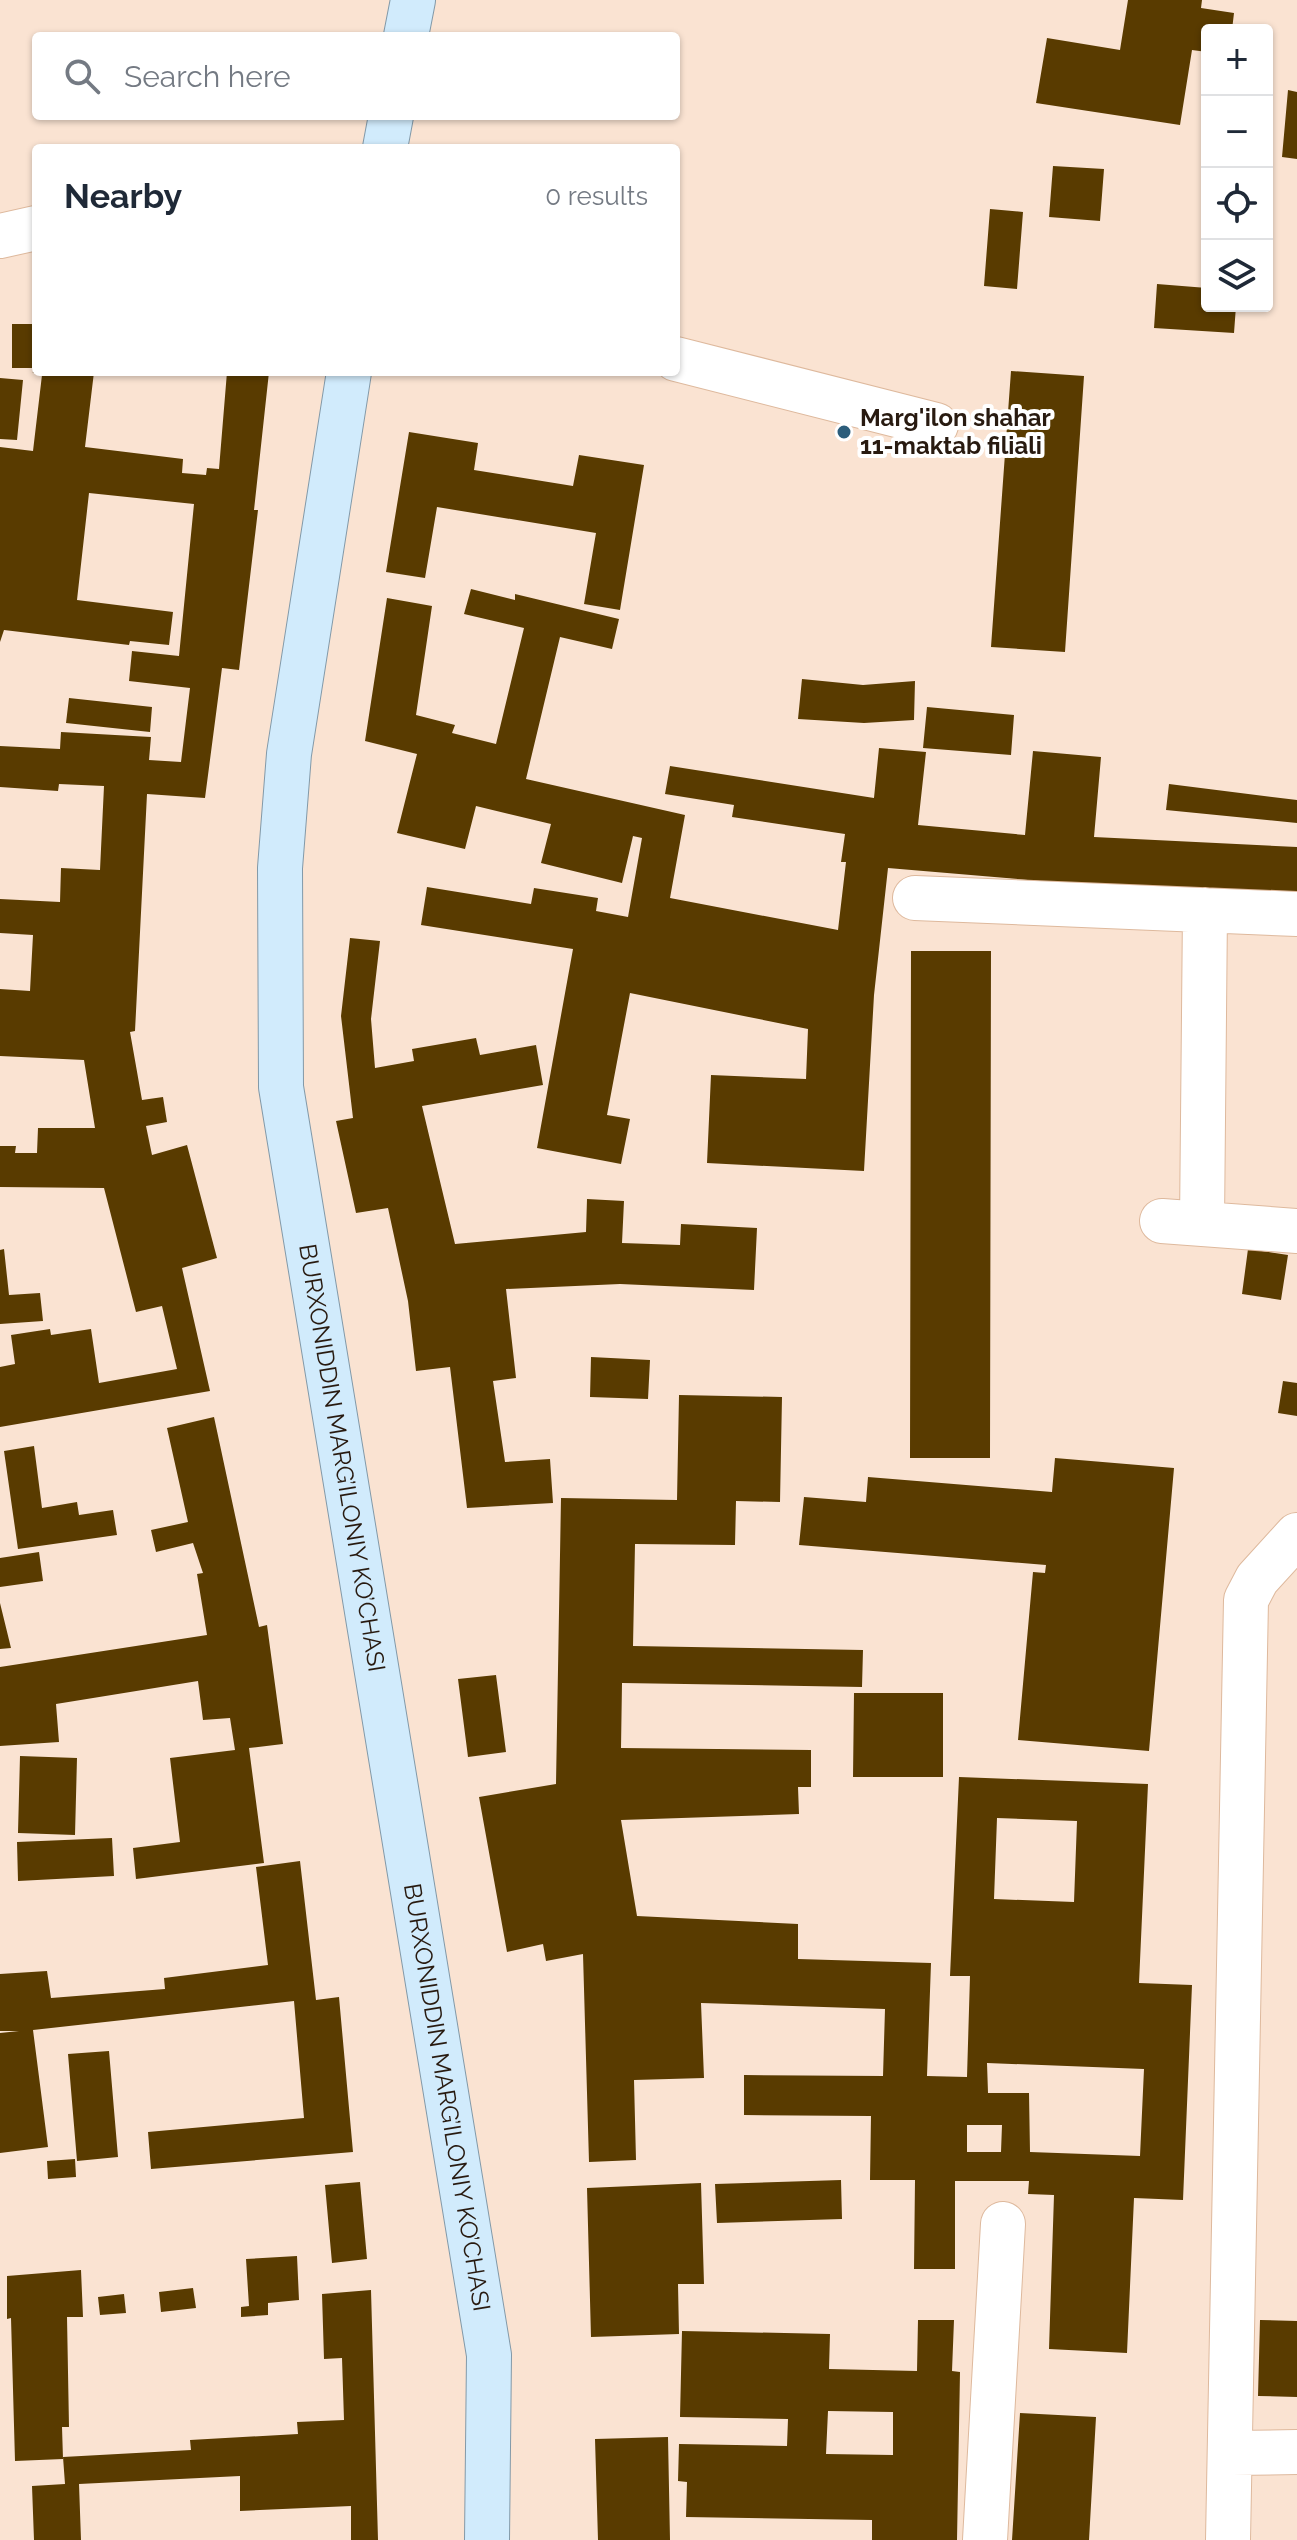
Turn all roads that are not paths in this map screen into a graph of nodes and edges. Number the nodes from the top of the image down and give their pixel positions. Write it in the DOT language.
graph roads {
  1 [pos="413,0"];
  2 [pos="407,32"];
  3 [pos="390,120"];
  4 [pos="386,144"];
  5 [pos="32,229"];
  6 [pos="0,236"];
  7 [pos="680,360"];
  8 [pos="348,376"];
  9 [pos="936,425"];
  10 [pos="915,898"];
  11 [pos="1205,910"];
  12 [pos="1297,914"];
  13 [pos="1297,1231"];
  14 [pos="1297,1535"];
  15 [pos="1277,1579"];
  16 [pos="1003,2224"];
  17 [pos="1297,2452"];
  18 [pos="1232,2453"];
  19 [pos="487,2540"];
  20 [pos="985,2540"];
  21 [pos="1228,2540"];
  1 -- 2 [label="main road"];
  3 -- 4 [label="main road"];
  5 -- 6 [label="street"];
  7 -- 9 [label="street"];
  8 -- 19 [label="main road, BURXONIDDIN MARG’ILONIY KO’CHASI"];
  10 -- 11 [label="street"];
  11 -- 12 [label="street"];
  11 -- 13 [label="street"];
  14 -- 15 [label="street"];
  15 -- 18 [label="street"];
  16 -- 20 [label="street"];
  17 -- 18 [label="street"];
  18 -- 21 [label="street"];
}
